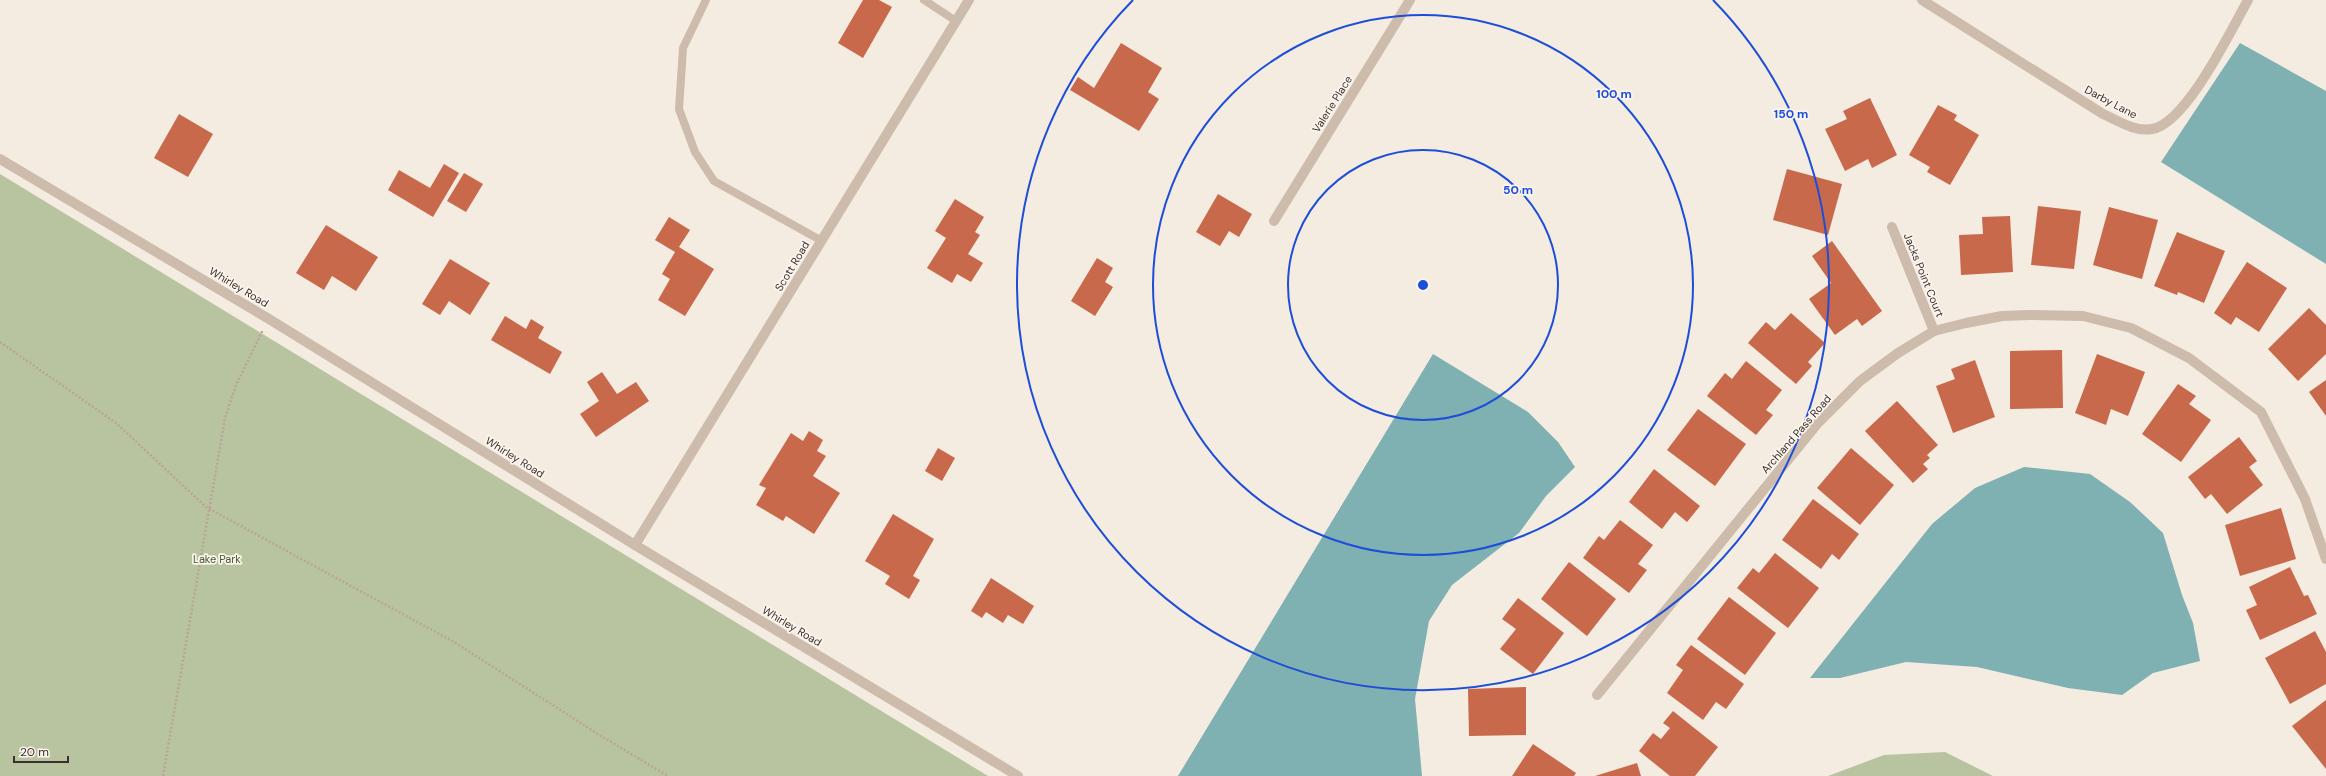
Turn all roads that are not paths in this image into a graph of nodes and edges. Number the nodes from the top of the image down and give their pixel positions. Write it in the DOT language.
graph roads {
  1 [pos="706,0"];
  2 [pos="924,0"];
  3 [pos="969,0"];
  4 [pos="1410,0"];
  5 [pos="1922,0"];
  6 [pos="2248,0"];
  7 [pos="956,21"];
  8 [pos="0,159"];
  9 [pos="1274,221"];
  10 [pos="1892,227"];
  11 [pos="822,241"];
  12 [pos="1934,331"];
  13 [pos="635,545"];
  14 [pos="2326,559"];
  15 [pos="1597,695"];
  16 [pos="1018,776"];
  1 -- 11 [label="lane"];
  2 -- 7 [label="lane"];
  3 -- 7 [label="street, Scott Road"];
  4 -- 9 [label="street, Valerie Place"];
  5 -- 6 [label="street, Darby Lane"];
  7 -- 11 [label="street, Scott Road"];
  8 -- 13 [label="street, Whirley Road"];
  10 -- 12 [label="street, Jacks Point Court"];
  11 -- 13 [label="street, Scott Road"];
  12 -- 14 [label="street, Archland Pass Road"];
  12 -- 15 [label="street, Archland Pass Road"];
  13 -- 16 [label="street, Whirley Road"];
}
